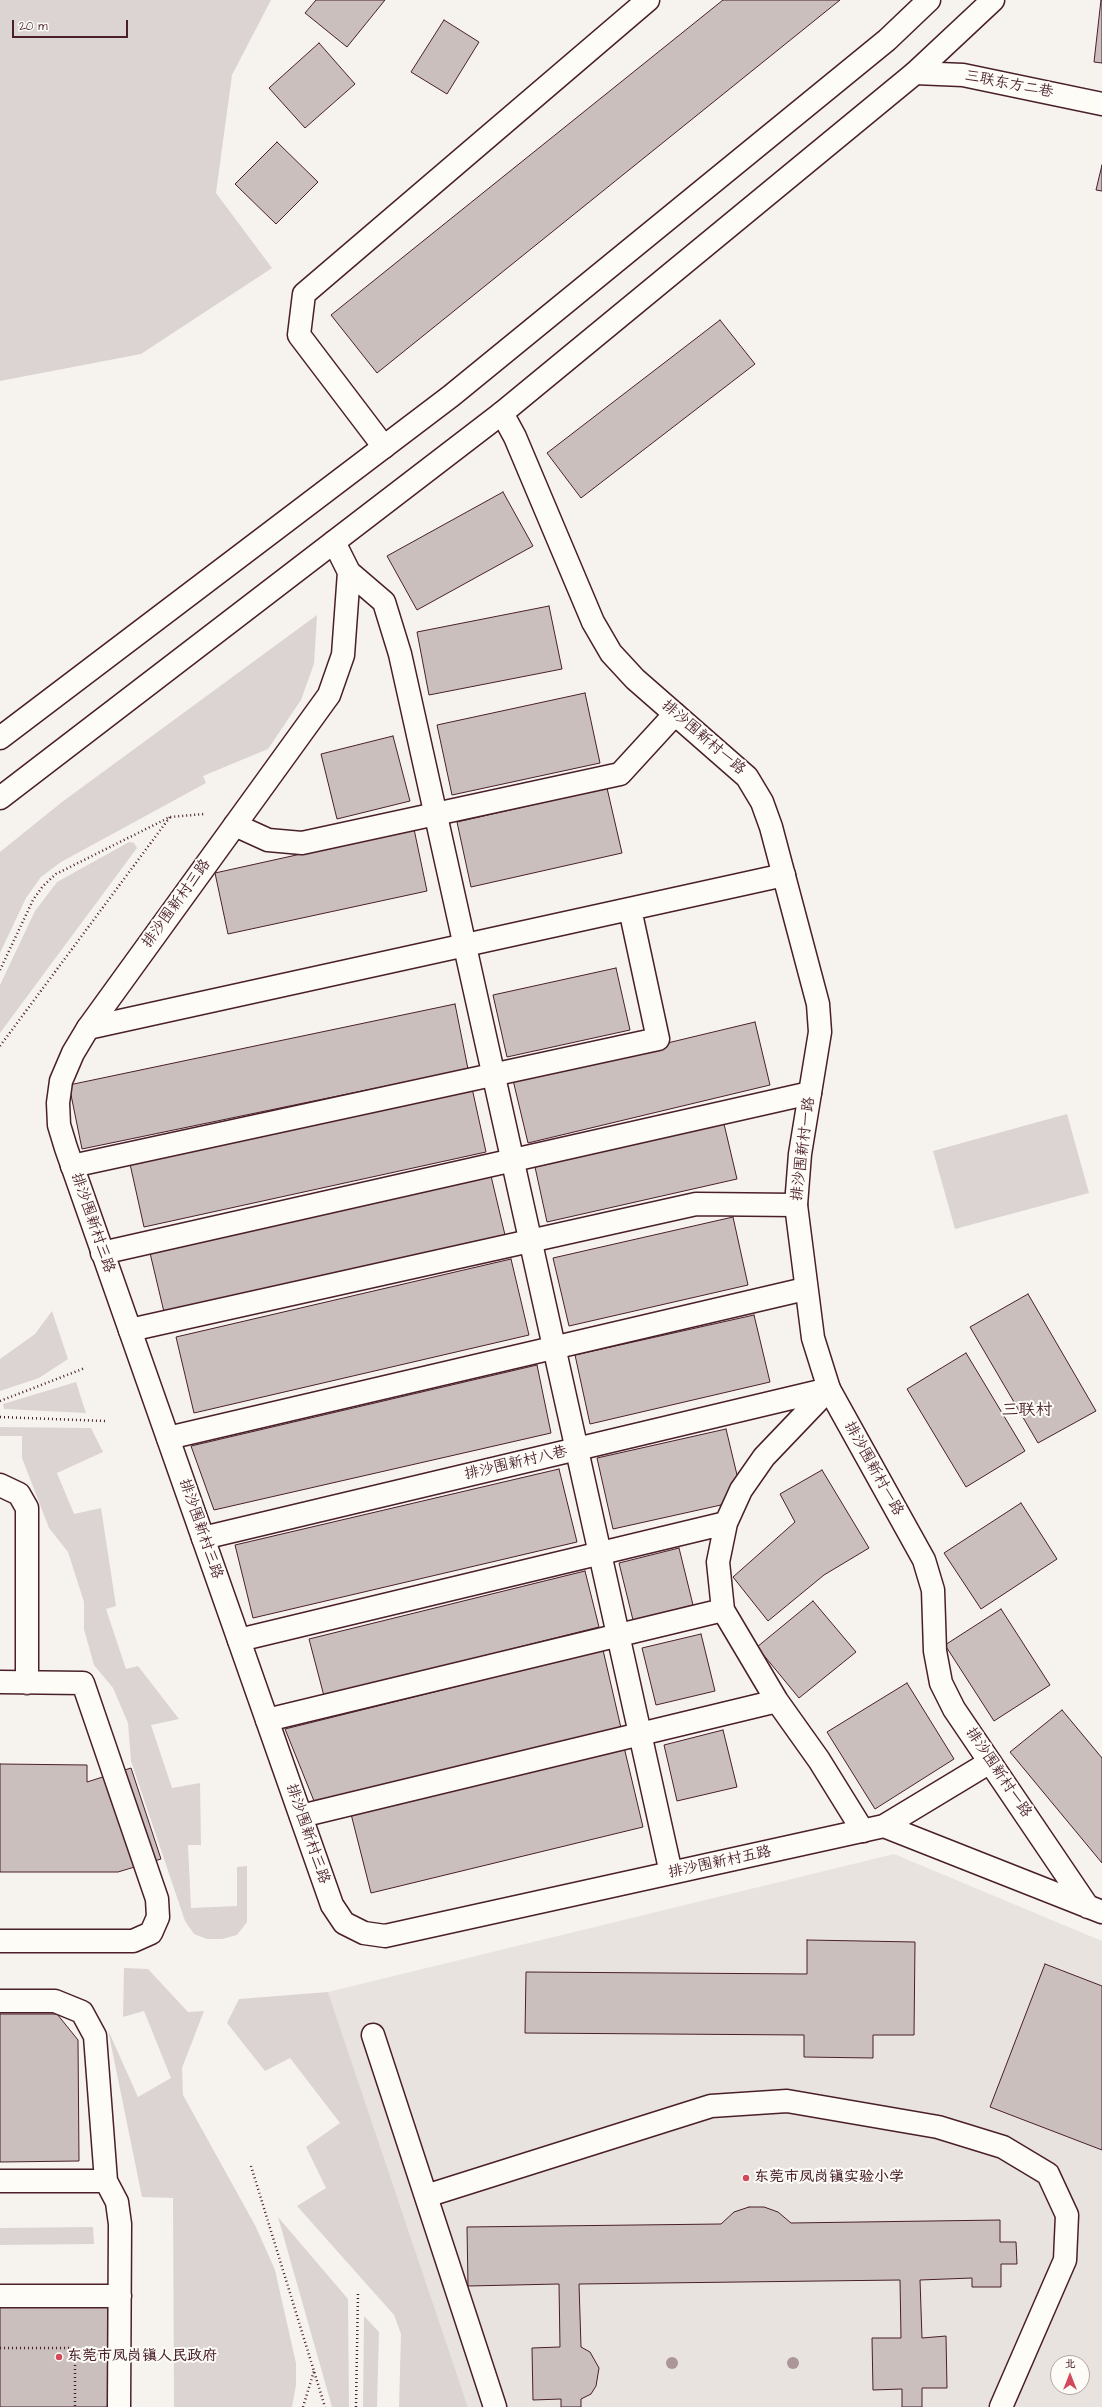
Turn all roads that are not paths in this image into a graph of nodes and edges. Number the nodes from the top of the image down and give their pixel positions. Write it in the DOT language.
graph roads {
  1 [pos="648,0"];
  2 [pos="929,0"];
  3 [pos="993,0"];
  4 [pos="914,73"];
  5 [pos="1102,104"];
  6 [pos="502,413"];
  7 [pos="384,447"];
  8 [pos="334,542"];
  9 [pos="349,572"];
  10 [pos="675,714"];
  11 [pos="0,738"];
  12 [pos="0,798"];
  13 [pos="436,814"];
  14 [pos="240,817"];
  15 [pos="784,874"];
  16 [pos="630,909"];
  17 [pos="465,945"];
  18 [pos="88,1028"];
  19 [pos="494,1074"];
  20 [pos="810,1093"];
  21 [pos="72,1166"];
  22 [pos="796,1205"];
  23 [pos="531,1241"];
  24 [pos="102,1252"];
  25 [pos="805,1289"];
  26 [pos="130,1330"];
  27 [pos="554,1348"];
  28 [pos="829,1389"];
  29 [pos="168,1438"];
  30 [pos="577,1449"];
  31 [pos="0,1485"];
  32 [pos="726,1522"];
  33 [pos="203,1538"];
  34 [pos="600,1553"];
  35 [pos="723,1610"];
  36 [pos="618,1636"];
  37 [pos="239,1640"];
  38 [pos="0,1682"];
  39 [pos="27,1683"];
  40 [pos="777,1701"];
  41 [pos="267,1720"];
  42 [pos="640,1735"];
  43 [pos="990,1762"];
  44 [pos="301,1816"];
  45 [pos="884,1826"];
  46 [pos="863,1831"];
  47 [pos="671,1874"];
  48 [pos="1095,1910"];
  49 [pos="344,1923"];
  50 [pos="0,1941"];
  51 [pos="0,2001"];
  52 [pos="373,2036"];
  53 [pos="0,2181"];
  54 [pos="106,2181"];
  55 [pos="426,2196"];
  56 [pos="0,2296"];
  57 [pos="120,2296"];
  58 [pos="119,2407"];
  59 [pos="495,2407"];
  60 [pos="1001,2407"];
  1 -- 7 [label="street"];
  2 -- 7 [label="street"];
  3 -- 4 [label="street"];
  4 -- 5 [label="street, 三联东方二巷"];
  4 -- 6 [label="street"];
  6 -- 8 [label="street"];
  6 -- 10 [label="street, 排沙围新村一路"];
  7 -- 11 [label="street"];
  8 -- 9 [label="street"];
  8 -- 12 [label="street"];
  9 -- 13 [label="street"];
  9 -- 14 [label="street, 排沙围新村三路"];
  10 -- 13 [label="street"];
  10 -- 15 [label="street, 排沙围新村一路"];
  13 -- 14 [label="street"];
  13 -- 17 [label="street"];
  14 -- 18 [label="street, 排沙围新村三路"];
  15 -- 16 [label="street"];
  15 -- 20 [label="street, 排沙围新村一路"];
  16 -- 17 [label="street"];
  16 -- 19 [label="street"];
  17 -- 18 [label="street"];
  17 -- 19 [label="street"];
  18 -- 21 [label="street, 排沙围新村三路"];
  19 -- 21 [label="street"];
  19 -- 23 [label="street"];
  20 -- 22 [label="street, 排沙围新村一路"];
  20 -- 24 [label="street"];
  21 -- 24 [label="street, 排沙围新村三路"];
  22 -- 23 [label="street"];
  22 -- 25 [label="street, 排沙围新村一路"];
  23 -- 26 [label="street"];
  23 -- 27 [label="street"];
  24 -- 26 [label="street, 排沙围新村三路"];
  25 -- 27 [label="street"];
  25 -- 28 [label="street, 排沙围新村一路"];
  26 -- 29 [label="street, 排沙围新村三路"];
  27 -- 29 [label="street"];
  27 -- 30 [label="street"];
  28 -- 30 [label="street, 排沙围新村八巷"];
  28 -- 32 [label="street"];
  28 -- 43 [label="street, 排沙围新村一路"];
  29 -- 33 [label="street, 排沙围新村三路"];
  30 -- 33 [label="street, 排沙围新村八巷"];
  30 -- 34 [label="street"];
  31 -- 39 [label="street"];
  32 -- 34 [label="street"];
  32 -- 35 [label="street"];
  33 -- 37 [label="street, 排沙围新村三路"];
  34 -- 36 [label="street"];
  34 -- 37 [label="street"];
  35 -- 36 [label="street"];
  35 -- 40 [label="street"];
  36 -- 41 [label="street"];
  36 -- 42 [label="street"];
  37 -- 41 [label="street, 排沙围新村三路"];
  38 -- 39 [label="street"];
  39 -- 50 [label="street"];
  40 -- 42 [label="street"];
  40 -- 46 [label="street"];
  41 -- 44 [label="street, 排沙围新村三路"];
  42 -- 44 [label="street"];
  42 -- 47 [label="street"];
  43 -- 45 [label="street, 排沙围新村五路"];
  43 -- 48 [label="street, 排沙围新村一路"];
  44 -- 49 [label="street, 排沙围新村三路"];
  45 -- 46 [label="street, 排沙围新村五路"];
  45 -- 48 [label="street"];
  46 -- 47 [label="street, 排沙围新村五路"];
  47 -- 49 [label="street, 排沙围新村五路"];
  51 -- 54 [label="street"];
  52 -- 55 [label="street"];
  53 -- 54 [label="street"];
  54 -- 57 [label="street"];
  55 -- 59 [label="street"];
  55 -- 60 [label="street"];
  56 -- 57 [label="street"];
  57 -- 58 [label="street"];
}
